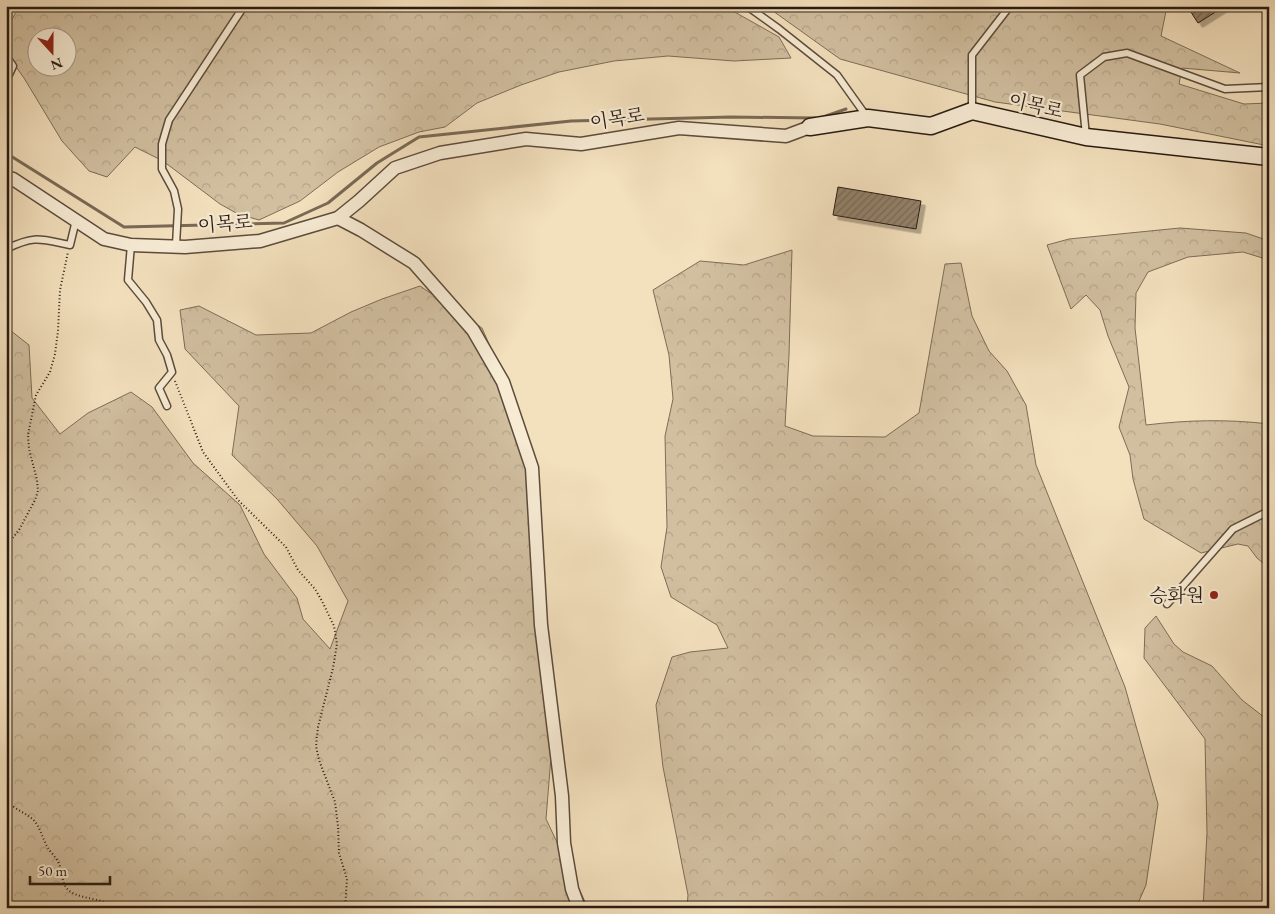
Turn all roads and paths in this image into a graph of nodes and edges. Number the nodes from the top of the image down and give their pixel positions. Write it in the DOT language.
graph roads {
  1 [pos="244,6"];
  2 [pos="747,6"];
  3 [pos="1010,6"];
  4 [pos="6,56"];
  5 [pos="6,81"];
  6 [pos="1269,87"];
  7 [pos="972,111"];
  8 [pos="868,118"];
  9 [pos="810,127"];
  10 [pos="1086,137"];
  11 [pos="1269,157"];
  12 [pos="6,177"];
  13 [pos="338,218"];
  14 [pos="76,220"];
  15 [pos="130,244"];
  16 [pos="70,245"];
  17 [pos="176,245"];
  18 [pos="6,248"];
  19 [pos="172,372"];
  20 [pos="167,406"];
  21 [pos="1269,511"];
  22 [pos="6,546"];
  23 [pos="1167,604"];
  24 [pos="6,799"];
  25 [pos="106,908"];
  26 [pos="345,908"];
  27 [pos="580,908"];
  1 -- 17 [label="lane"];
  2 -- 8 [label="lane"];
  3 -- 7 [label="lane"];
  4 -- 5 [label="lane"];
  6 -- 10 [label="lane"];
  7 -- 8 [label="street, 이목로"];
  7 -- 10 [label="street, 이목로"];
  8 -- 9 [label="street, 이목로"];
  9 -- 13 [label="street, 이목로"];
  10 -- 11 [label="street, 이목로"];
  12 -- 14 [label="street, 이목로"];
  13 -- 17 [label="street, 이목로"];
  13 -- 27 [label="street"];
  14 -- 15 [label="street, 이목로"];
  14 -- 16 [label="lane"];
  15 -- 17 [label="street, 이목로"];
  15 -- 19 [label="lane"];
  16 -- 18 [label="lane"];
  16 -- 22 [label="path"];
  19 -- 20 [label="lane"];
  19 -- 26 [label="path"];
  21 -- 23 [label="lane"];
  24 -- 25 [label="path"];
}
